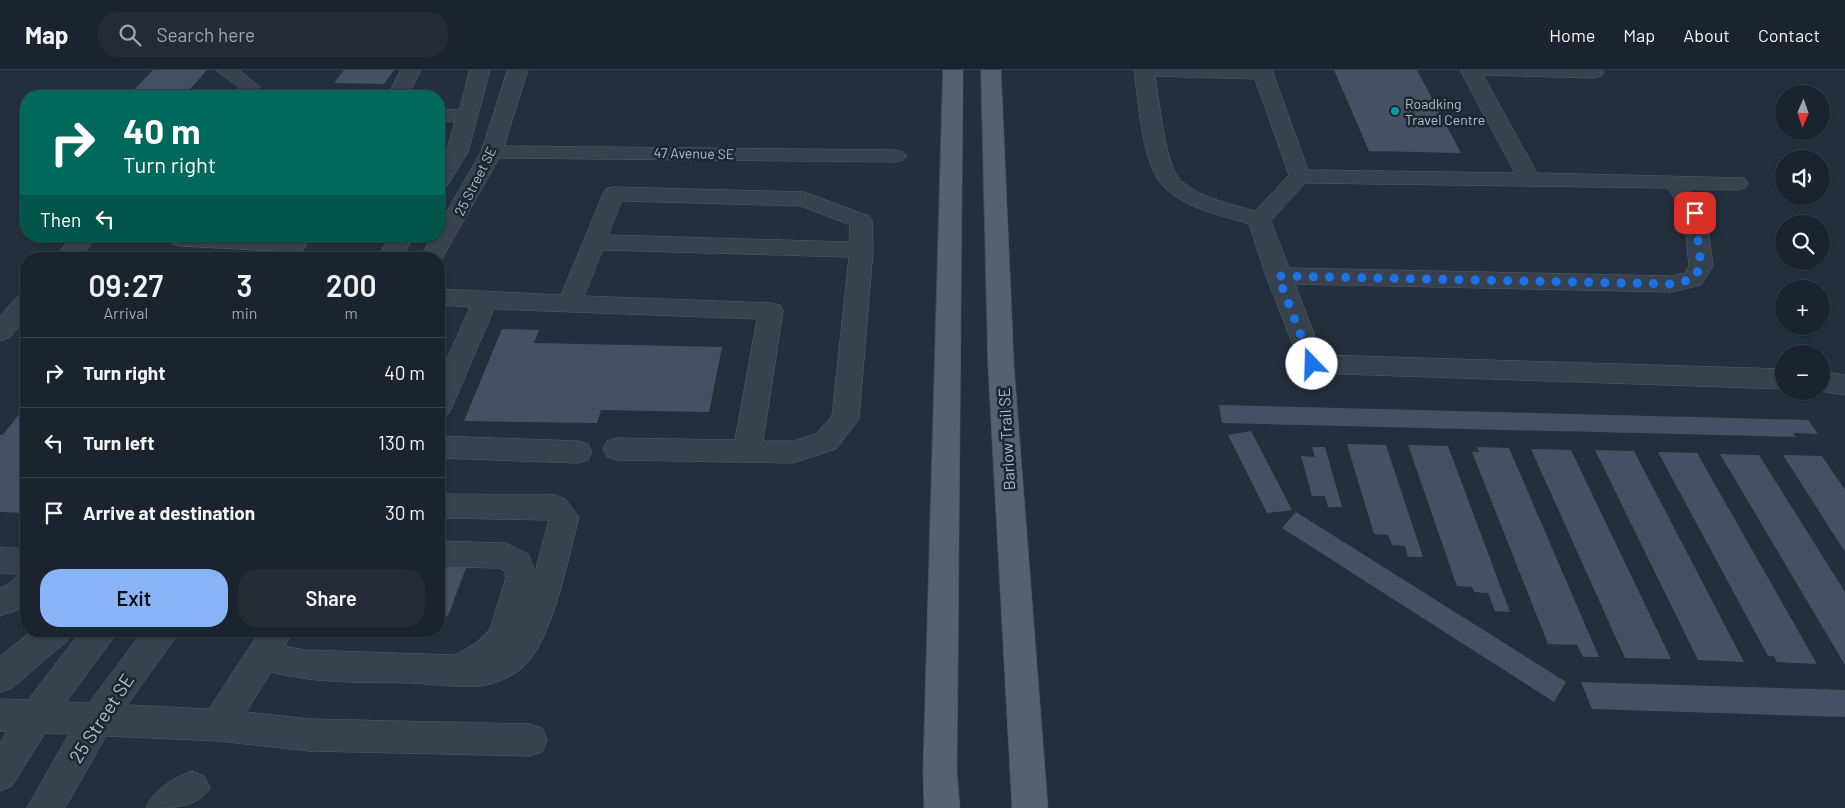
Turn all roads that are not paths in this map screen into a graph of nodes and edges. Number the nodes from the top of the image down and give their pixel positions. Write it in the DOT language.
graph roads {
  1 [pos="226,70"];
  2 [pos="411,70"];
  3 [pos="480,70"];
  4 [pos="518,70"];
  5 [pos="953,70"];
  6 [pos="991,70"];
  7 [pos="1144,70"];
  8 [pos="1152,70"];
  9 [pos="1470,70"];
  10 [pos="1484,70"];
  11 [pos="1592,70"];
  12 [pos="1262,72"];
  13 [pos="248,90"];
  14 [pos="401,90"];
  15 [pos="445,115"];
  16 [pos="467,116"];
  17 [pos="492,152"];
  18 [pos="896,156"];
  19 [pos="445,171"];
  20 [pos="1300,176"];
  21 [pos="1529,180"];
  22 [pos="1675,182"];
  23 [pos="1737,183"];
  24 [pos="1259,220"];
  25 [pos="445,234"];
  26 [pos="81,242"];
  27 [pos="222,242"];
  28 [pos="595,242"];
  29 [pos="293,247"];
  30 [pos="861,250"];
  31 [pos="72,252"];
  32 [pos="1278,276"];
  33 [pos="445,297"];
  34 [pos="485,300"];
  35 [pos="570,303"];
  36 [pos="20,310"];
  37 [pos="0,332"];
  38 [pos="1775,379"];
  39 [pos="1830,382"];
  40 [pos="1845,385"];
  41 [pos="445,393"];
  42 [pos="445,446"];
  43 [pos="617,449"];
  44 [pos="747,451"];
  45 [pos="578,452"];
  46 [pos="445,506"];
  47 [pos="445,554"];
  48 [pos="0,560"];
  49 [pos="20,562"];
  50 [pos="20,593"];
  51 [pos="0,602"];
  52 [pos="49,637"];
  53 [pos="96,637"];
  54 [pos="158,637"];
  55 [pos="270,643"];
  56 [pos="467,670"];
  57 [pos="0,677"];
  58 [pos="0,715"];
  59 [pos="37,715"];
  60 [pos="97,719"];
  61 [pos="218,725"];
  62 [pos="530,740"];
  63 [pos="0,774"];
  64 [pos="192,788"];
  65 [pos="45,808"];
  66 [pos="164,808"];
  67 [pos="942,808"];
  68 [pos="1030,808"];
  1 -- 13 [label="street"];
  2 -- 14 [label="street"];
  3 -- 16 [label="street, 25 Street SE"];
  4 -- 17 [label="street, 25 Street SE"];
  5 -- 67 [label="main road"];
  6 -- 68 [label="main road, Barlow Trail SE"];
  7 -- 24 [label="street"];
  8 -- 12 [label="street"];
  9 -- 21 [label="street"];
  10 -- 11 [label="street"];
  12 -- 20 [label="street"];
  15 -- 16 [label="street"];
  16 -- 19 [label="street, 25 Street SE"];
  17 -- 18 [label="street, 47 Avenue SE"];
  17 -- 25 [label="street, 25 Street SE"];
  20 -- 21 [label="street"];
  20 -- 24 [label="street"];
  21 -- 22 [label="street"];
  22 -- 23 [label="street"];
  22 -- 32 [label="street"];
  24 -- 32 [label="street"];
  26 -- 31 [label="street"];
  27 -- 29 [label="street"];
  28 -- 30 [label="street"];
  28 -- 30 [label="street"];
  28 -- 35 [label="street"];
  30 -- 44 [label="street"];
  32 -- 38 [label="street"];
  33 -- 34 [label="street"];
  34 -- 35 [label="street"];
  34 -- 41 [label="street"];
  35 -- 44 [label="street"];
  36 -- 37 [label="street"];
  39 -- 40 [label="street"];
  42 -- 45 [label="street"];
  43 -- 44 [label="street"];
  46 -- 56 [label="street"];
  47 -- 56 [label="street"];
  48 -- 49 [label="street"];
  50 -- 51 [label="street"];
  52 -- 57 [label="street"];
  53 -- 59 [label="street"];
  54 -- 60 [label="street, 25 Street SE"];
  55 -- 56 [label="street"];
  55 -- 61 [label="street"];
  58 -- 59 [label="street"];
  59 -- 60 [label="street"];
  59 -- 63 [label="street"];
  60 -- 61 [label="street"];
  60 -- 65 [label="street, 25 Street SE"];
  61 -- 62 [label="street"];
  64 -- 66 [label="street"];
}
